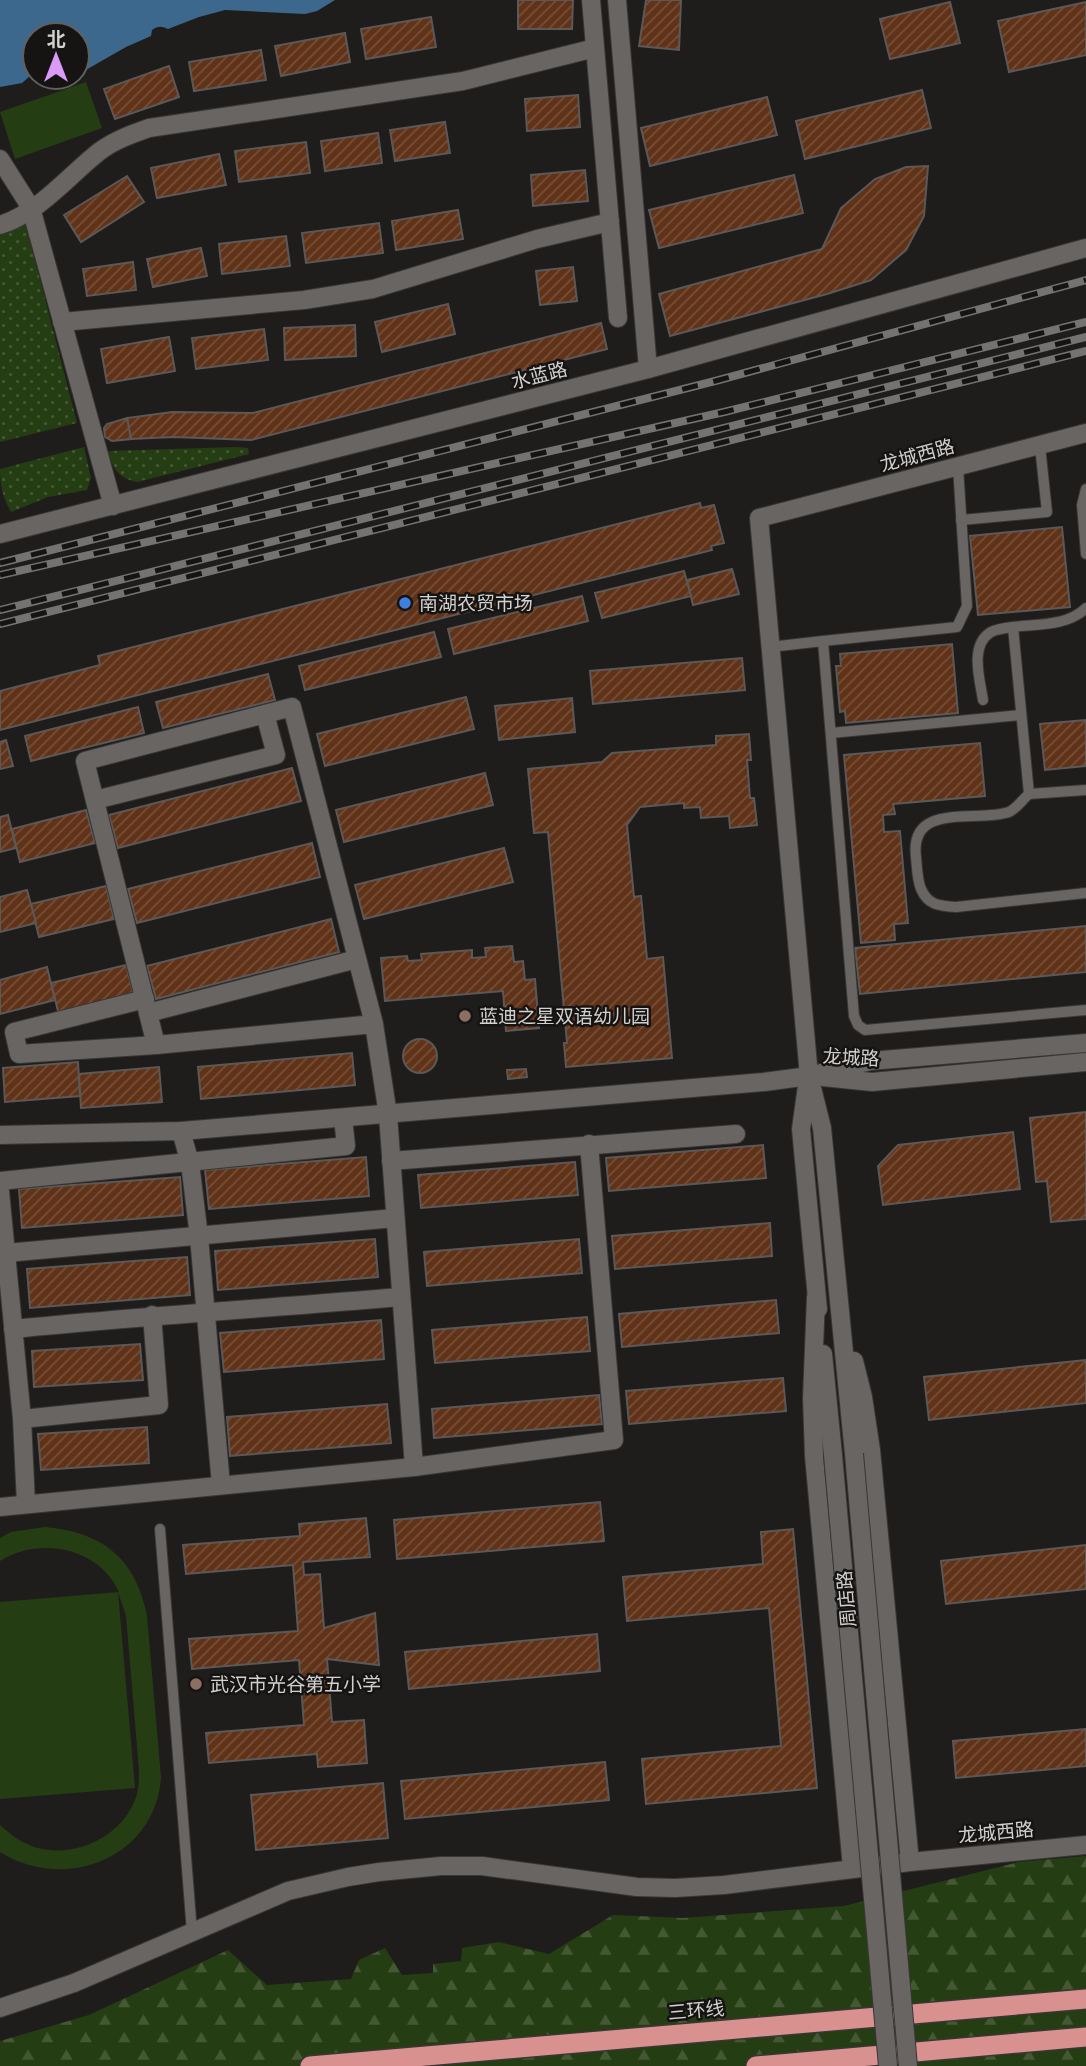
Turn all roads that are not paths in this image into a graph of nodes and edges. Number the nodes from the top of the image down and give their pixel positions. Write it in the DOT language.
graph roads {
  1 [pos="591,0"];
  2 [pos="617,0"];
  3 [pos="595,48"];
  4 [pos="0,159"];
  5 [pos="31,208"];
  6 [pos="610,222"];
  7 [pos="0,225"];
  8 [pos="1086,248"];
  9 [pos="618,318"];
  10 [pos="62,323"];
  11 [pos="648,369"];
  12 [pos="1086,433"];
  13 [pos="1040,446"];
  14 [pos="958,467"];
  15 [pos="1086,489"];
  16 [pos="113,506"];
  17 [pos="961,520"];
  18 [pos="0,534"];
  19 [pos="1086,554"];
  20 [pos="1086,608"];
  21 [pos="1013,627"];
  22 [pos="822,641"];
  23 [pos="770,647"];
  24 [pos="983,700"];
  25 [pos="265,714"];
  26 [pos="1020,715"];
  27 [pos="831,733"];
  28 [pos="1086,790"];
  29 [pos="1029,794"];
  30 [pos="95,800"];
  31 [pos="1086,893"];
  32 [pos="357,960"];
  33 [pos="146,1006"];
  34 [pos="1086,1010"];
  35 [pos="374,1024"];
  36 [pos="8,1043"];
  37 [pos="1086,1043"];
  38 [pos="156,1045"];
  39 [pos="1086,1062"];
  40 [pos="809,1076"];
  41 [pos="388,1115"];
  42 [pos="343,1118"];
  43 [pos="181,1131"];
  44 [pos="736,1133"];
  45 [pos="0,1135"];
  46 [pos="589,1144"];
  47 [pos="391,1161"];
  48 [pos="190,1163"];
  49 [pos="0,1181"];
  50 [pos="0,1191"];
  51 [pos="395,1218"];
  52 [pos="199,1237"];
  53 [pos="6,1253"];
  54 [pos="838,1296"];
  55 [pos="401,1297"];
  56 [pos="816,1297"];
  57 [pos="206,1313"];
  58 [pos="152,1315"];
  59 [pos="13,1329"];
  60 [pos="22,1419"];
  61 [pos="414,1467"];
  62 [pos="222,1485"];
  63 [pos="26,1504"];
  64 [pos="0,1507"];
  65 [pos="160,1528"];
  66 [pos="1086,1845"];
  67 [pos="910,1861"];
  68 [pos="852,1868"];
  69 [pos="192,1932"];
  70 [pos="1086,1999"];
  71 [pos="0,2008"];
  72 [pos="1086,2037"];
  73 [pos="310,2066"];
  74 [pos="756,2066"];
  75 [pos="887,2066"];
  76 [pos="908,2066"];
  1 -- 3 [label="street"];
  2 -- 11 [label="street"];
  3 -- 5 [label="street"];
  3 -- 6 [label="street"];
  4 -- 5 [label="street"];
  5 -- 7 [label="street"];
  5 -- 10 [label="street"];
  6 -- 9 [label="street"];
  6 -- 10 [label="street"];
  8 -- 11 [label="street, 水蓝路"];
  10 -- 16 [label="street"];
  11 -- 16 [label="street, 水蓝路"];
  12 -- 13 [label="street, 龙城西路"];
  13 -- 14 [label="street, 龙城西路"];
  13 -- 17 [label="lane"];
  14 -- 17 [label="lane"];
  14 -- 23 [label="street, 龙城西路"];
  15 -- 19 [label="lane"];
  16 -- 18 [label="street, 水蓝路"];
  17 -- 22 [label="lane"];
  20 -- 21 [label="lane"];
  21 -- 24 [label="lane"];
  21 -- 26 [label="lane"];
  22 -- 23 [label="lane"];
  22 -- 27 [label="lane"];
  23 -- 40 [label="street"];
  25 -- 30 [label="street"];
  25 -- 30 [label="street"];
  25 -- 32 [label="street"];
  26 -- 27 [label="lane"];
  26 -- 29 [label="lane"];
  27 -- 34 [label="lane"];
  28 -- 29 [label="lane"];
  29 -- 31 [label="lane"];
  30 -- 33 [label="street"];
  32 -- 33 [label="street"];
  32 -- 35 [label="street"];
  33 -- 36 [label="street"];
  33 -- 38 [label="street"];
  35 -- 38 [label="street"];
  35 -- 41 [label="street"];
  36 -- 38 [label="street"];
  37 -- 40 [label="street, 龙城路"];
  39 -- 40 [label="street, 龙城路"];
  40 -- 41 [label="street"];
  40 -- 54 [label="street, 周店路"];
  40 -- 56 [label="street, 周店路"];
  41 -- 42 [label="street"];
  41 -- 47 [label="street"];
  42 -- 43 [label="street"];
  42 -- 48 [label="street"];
  43 -- 45 [label="street"];
  43 -- 48 [label="street"];
  44 -- 46 [label="street"];
  46 -- 47 [label="street"];
  46 -- 61 [label="street"];
  47 -- 51 [label="street"];
  48 -- 49 [label="street"];
  48 -- 52 [label="street"];
  50 -- 53 [label="street"];
  51 -- 52 [label="street"];
  51 -- 55 [label="street"];
  52 -- 53 [label="street"];
  52 -- 57 [label="street"];
  53 -- 59 [label="street"];
  54 -- 67 [label="street"];
  54 -- 76 [label="street, 周店路, bridge"];
  55 -- 57 [label="street"];
  55 -- 61 [label="street"];
  56 -- 68 [label="street"];
  56 -- 75 [label="street, 周店路, bridge"];
  57 -- 58 [label="street"];
  57 -- 62 [label="street"];
  58 -- 59 [label="street"];
  58 -- 60 [label="street"];
  59 -- 60 [label="street"];
  60 -- 63 [label="street"];
  61 -- 62 [label="street"];
  62 -- 63 [label="street"];
  63 -- 64 [label="street"];
  65 -- 69 [label="lane"];
  66 -- 67 [label="street, 龙城西路"];
  67 -- 68 [label="street, 龙城西路"];
  68 -- 69 [label="street, 龙城西路"];
  69 -- 71 [label="street, 龙城西路"];
  70 -- 73 [label="highway, 三环线"];
  72 -- 74 [label="highway"];
}
